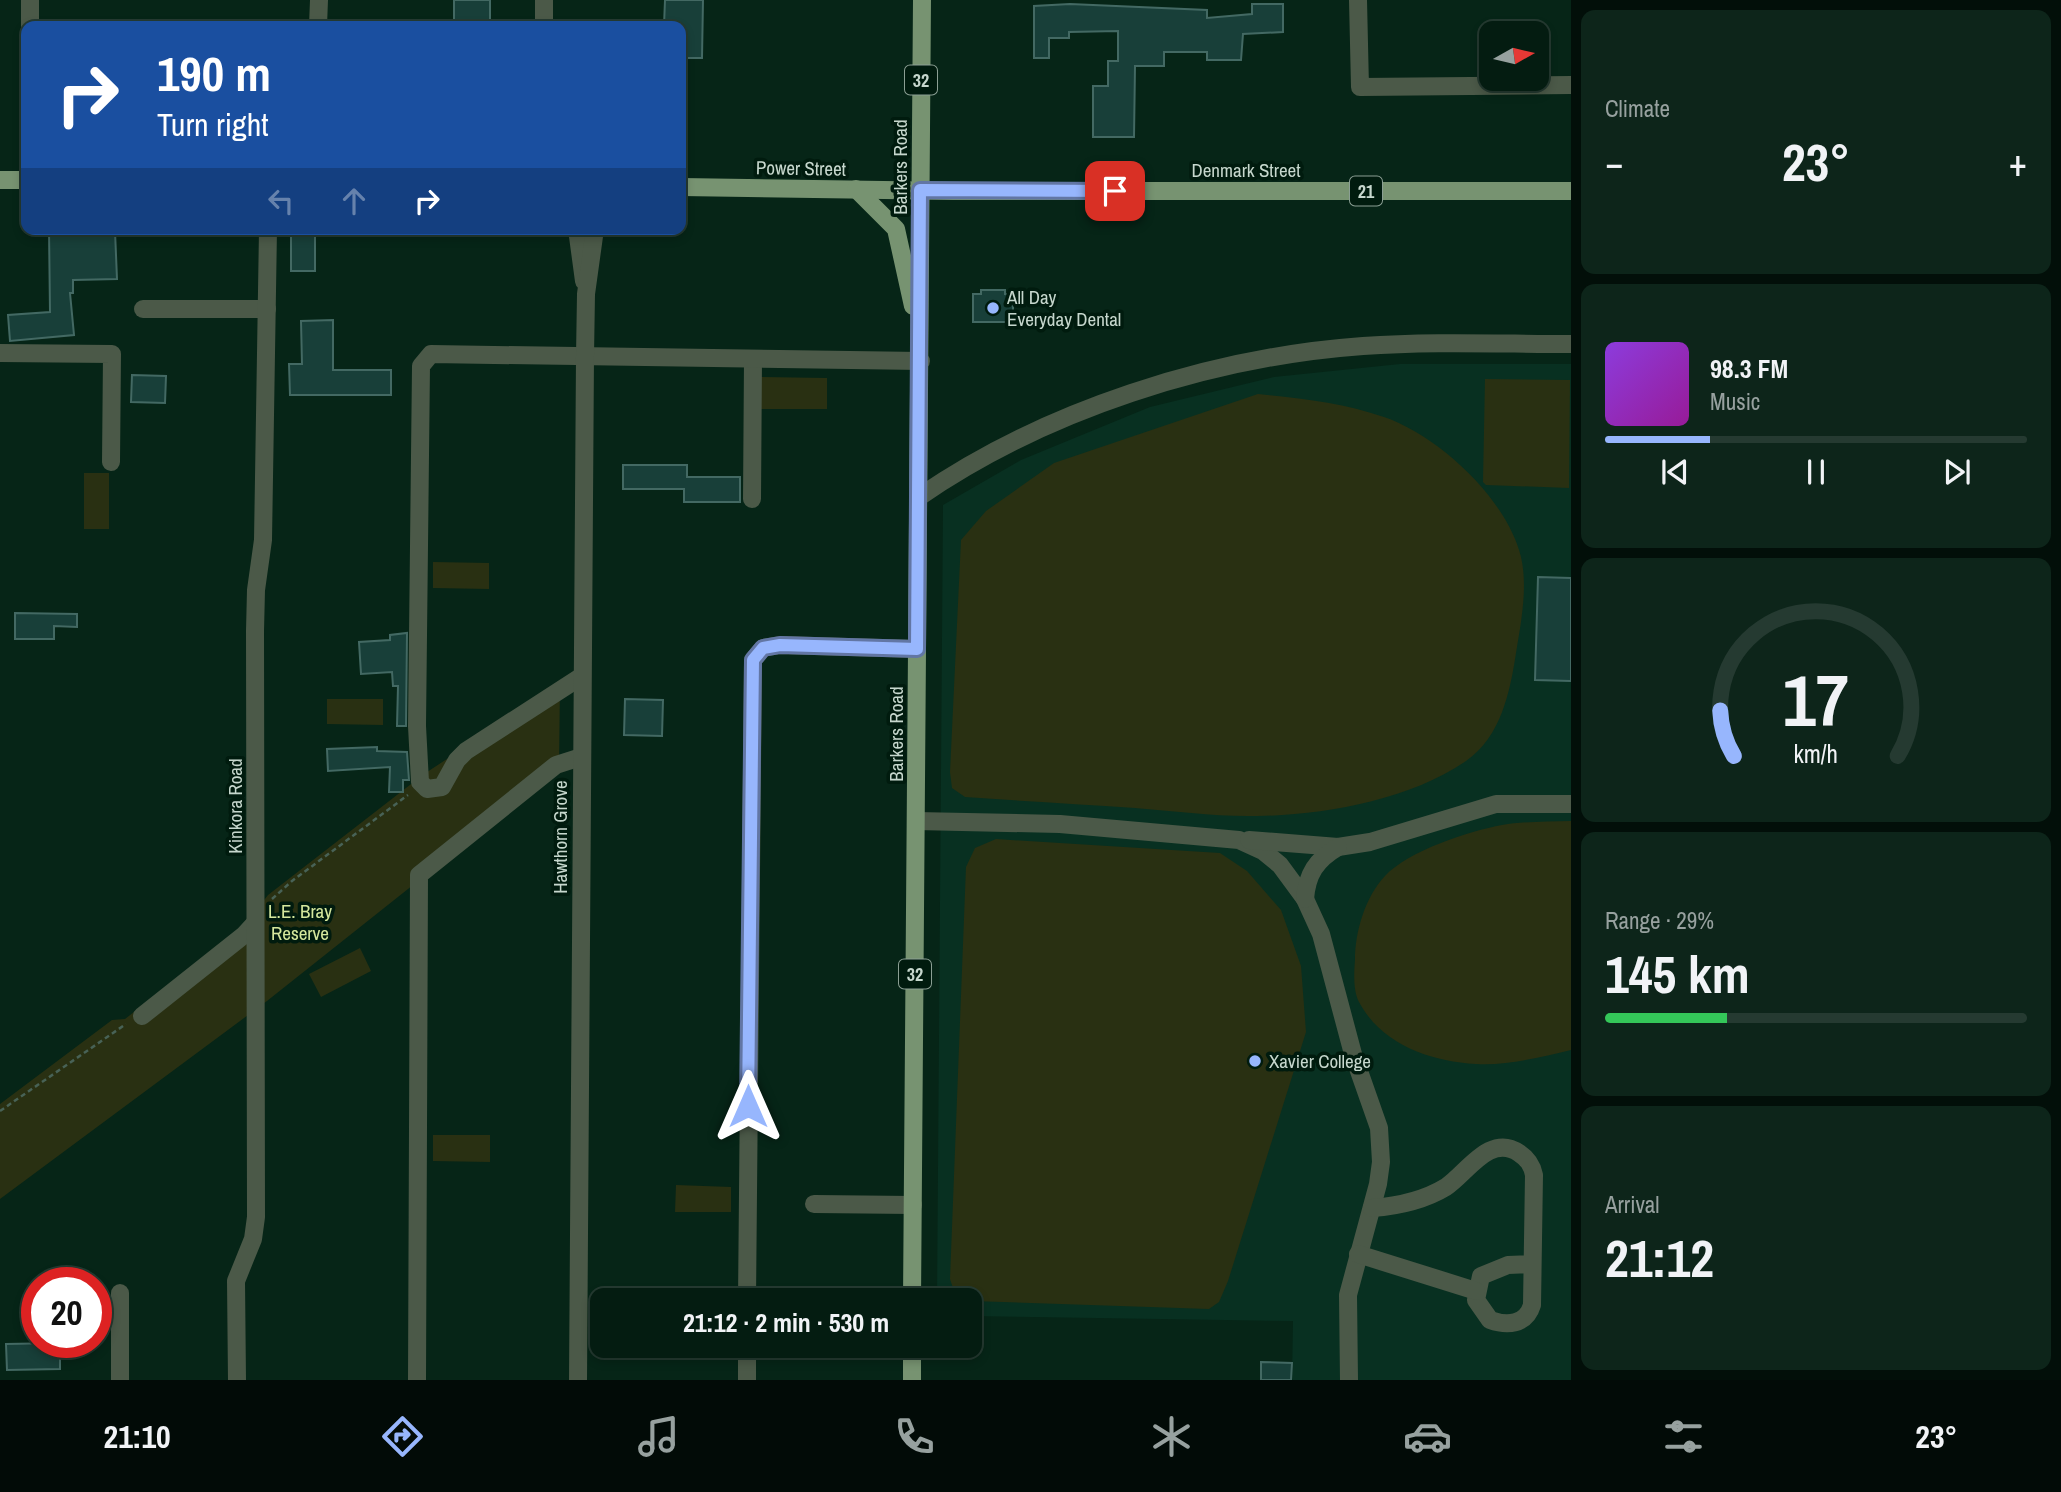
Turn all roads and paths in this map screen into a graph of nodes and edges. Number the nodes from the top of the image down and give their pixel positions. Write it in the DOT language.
graph roads {
  1 [pos="30,0"];
  2 [pos="318,0"];
  3 [pos="544,0"];
  4 [pos="922,0"];
  5 [pos="1357,0"];
  6 [pos="30,21"];
  7 [pos="318,21"];
  8 [pos="544,21"];
  9 [pos="1571,85"];
  10 [pos="0,180"];
  11 [pos="21,180"];
  12 [pos="686,187"];
  13 [pos="856,189"];
  14 [pos="920,190"];
  15 [pos="1571,191"];
  16 [pos="268,235"];
  17 [pos="578,235"];
  18 [pos="594,235"];
  19 [pos="586,295"];
  20 [pos="143,309"];
  21 [pos="267,309"];
  22 [pos="921,337"];
  23 [pos="1571,344"];
  24 [pos="0,353"];
  25 [pos="585,356"];
  26 [pos="753,359"];
  27 [pos="921,361"];
  28 [pos="111,462"];
  29 [pos="919,497"];
  30 [pos="752,499"];
  31 [pos="917,649"];
  32 [pos="582,676"];
  33 [pos="581,757"];
  34 [pos="422,784"];
  35 [pos="1571,804"];
  36 [pos="916,821"];
  37 [pos="1239,840"];
  38 [pos="1338,847"];
  39 [pos="1305,899"];
  40 [pos="255,923"];
  41 [pos="142,1016"];
  42 [pos="0,1111"];
  43 [pos="814,1204"];
  44 [pos="913,1205"];
  45 [pos="1373,1208"];
  46 [pos="1358,1254"];
  47 [pos="1531,1264"];
  48 [pos="747,1288"];
  49 [pos="912,1288"];
  50 [pos="1475,1291"];
  51 [pos="120,1293"];
  52 [pos="747,1358"];
  53 [pos="912,1358"];
  54 [pos="120,1380"];
  55 [pos="237,1380"];
  56 [pos="417,1380"];
  57 [pos="579,1380"];
  58 [pos="747,1380"];
  59 [pos="912,1380"];
  60 [pos="1349,1380"];
  1 -- 6 [label="street"];
  2 -- 7 [label="street"];
  3 -- 8 [label="street"];
  4 -- 14 [label="main road, Barkers Road / 32"];
  5 -- 9 [label="street"];
  10 -- 11 [label="main road"];
  12 -- 13 [label="main road, Power Street / 21"];
  13 -- 14 [label="main road, Power Street / 21"];
  13 -- 22 [label="main road"];
  14 -- 15 [label="main road, Denmark Street / 21"];
  14 -- 22 [label="main road, Barkers Road / 32"];
  16 -- 21 [label="street, Kinkora Road"];
  17 -- 19 [label="street, Hawthorn Grove"];
  18 -- 19 [label="street, Hawthorn Grove"];
  19 -- 25 [label="street, Hawthorn Grove"];
  20 -- 21 [label="street"];
  21 -- 40 [label="street, Kinkora Road"];
  22 -- 27 [label="main road, Barkers Road / 32"];
  23 -- 29 [label="street"];
  24 -- 28 [label="street"];
  25 -- 26 [label="street"];
  25 -- 32 [label="street, Hawthorn Grove"];
  25 -- 34 [label="street"];
  26 -- 27 [label="street"];
  26 -- 30 [label="street"];
  27 -- 29 [label="main road, Barkers Road / 32"];
  29 -- 31 [label="main road, Barkers Road / 32"];
  31 -- 36 [label="main road, Barkers Road / 32"];
  31 -- 48 [label="street"];
  32 -- 33 [label="street, Hawthorn Grove"];
  32 -- 34 [label="street"];
  33 -- 56 [label="street"];
  33 -- 57 [label="street, Hawthorn Grove"];
  34 -- 40 [label="path"];
  35 -- 38 [label="street"];
  36 -- 37 [label="street"];
  36 -- 44 [label="main road, Barkers Road / 32"];
  37 -- 38 [label="street"];
  37 -- 39 [label="street"];
  38 -- 39 [label="street"];
  39 -- 45 [label="street"];
  40 -- 41 [label="street"];
  40 -- 55 [label="street, Kinkora Road"];
  41 -- 42 [label="path"];
  43 -- 44 [label="street"];
  44 -- 49 [label="main road, Barkers Road / 32"];
  45 -- 46 [label="street"];
  45 -- 47 [label="street"];
  46 -- 50 [label="street"];
  46 -- 60 [label="street"];
  47 -- 50 [label="street"];
  47 -- 50 [label="street"];
  51 -- 54 [label="street"];
  52 -- 58 [label="street"];
  53 -- 59 [label="main road"];
}
